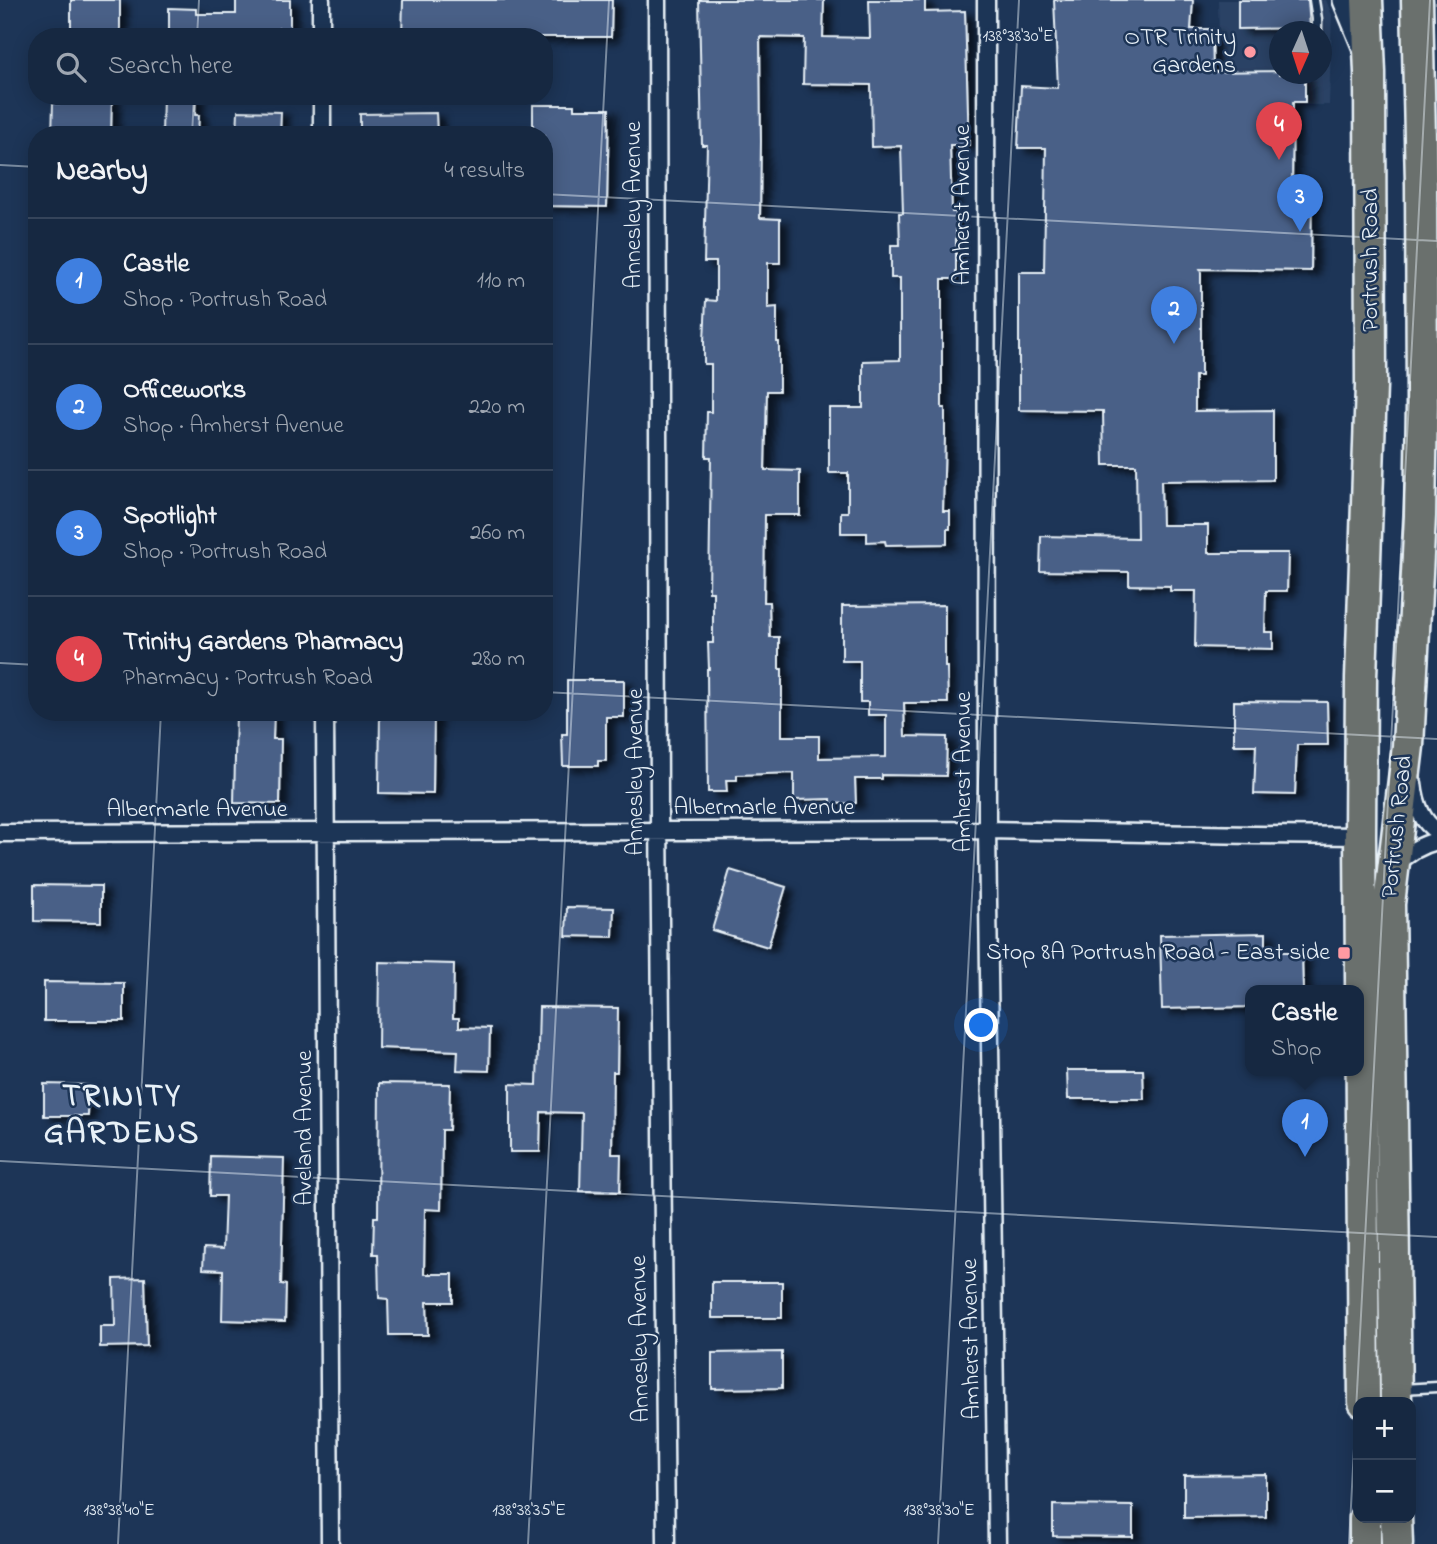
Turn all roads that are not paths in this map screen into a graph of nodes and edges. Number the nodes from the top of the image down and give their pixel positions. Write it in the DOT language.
graph roads {
  1 [pos="321,0"];
  2 [pos="657,0"];
  3 [pos="986,0"];
  4 [pos="1314,0"];
  5 [pos="1345,0"];
  6 [pos="1367,0"];
  7 [pos="1417,0"];
  8 [pos="1317,21"];
  9 [pos="1427,26"];
  10 [pos="321,28"];
  11 [pos="1369,59"];
  12 [pos="322,105"];
  13 [pos="322,126"];
  14 [pos="1412,660"];
  15 [pos="326,721"];
  16 [pos="1408,746"];
  17 [pos="987,830"];
  18 [pos="659,831"];
  19 [pos="1437,831"];
  20 [pos="326,832"];
  21 [pos="0,833"];
  22 [pos="1360,836"];
  23 [pos="1437,841"];
  24 [pos="1393,869"];
  25 [pos="1389,904"];
  26 [pos="1437,1387"];
  27 [pos="1380,1393"];
  28 [pos="1365,1523"];
  29 [pos="1396,1523"];
  30 [pos="330,1544"];
  31 [pos="666,1544"];
  32 [pos="997,1544"];
  33 [pos="1365,1544"];
  34 [pos="1396,1544"];
  1 -- 10 [label="street"];
  2 -- 18 [label="street, Annesley Avenue"];
  3 -- 17 [label="street, Amherst Avenue"];
  4 -- 8 [label="lane"];
  5 -- 11 [label="main road"];
  6 -- 11 [label="highway, Portrush Road"];
  7 -- 9 [label="highway, Portrush Road"];
  9 -- 14 [label="highway, Portrush Road"];
  11 -- 22 [label="highway, Portrush Road"];
  12 -- 13 [label="street"];
  14 -- 16 [label="highway, Portrush Road"];
  14 -- 22 [label="highway"];
  15 -- 20 [label="street, Aveland Avenue"];
  16 -- 19 [label="street"];
  16 -- 24 [label="highway, Portrush Road"];
  17 -- 18 [label="street, Albermarle Avenue"];
  17 -- 22 [label="street, Albermarle Avenue"];
  17 -- 32 [label="street, Amherst Avenue"];
  18 -- 20 [label="street, Albermarle Avenue"];
  18 -- 31 [label="street, Annesley Avenue"];
  20 -- 21 [label="street, Albermarle Avenue"];
  20 -- 30 [label="street, Aveland Avenue"];
  22 -- 25 [label="highway"];
  22 -- 27 [label="highway, Portrush Road"];
  23 -- 24 [label="street"];
  24 -- 25 [label="highway, Portrush Road"];
  25 -- 27 [label="highway, Portrush Road"];
  26 -- 27 [label="lane"];
  28 -- 33 [label="highway"];
  29 -- 34 [label="highway"];
}
